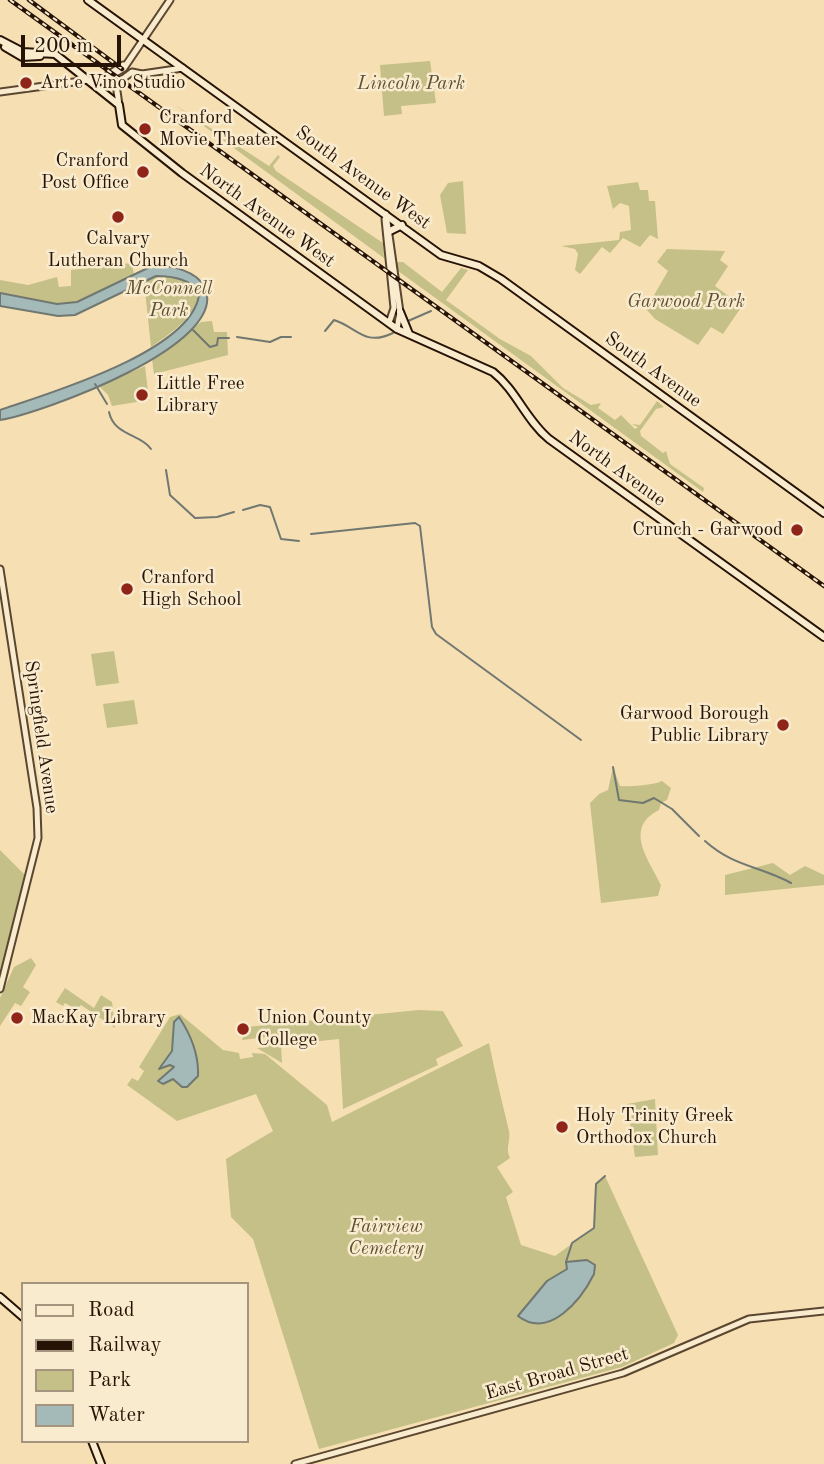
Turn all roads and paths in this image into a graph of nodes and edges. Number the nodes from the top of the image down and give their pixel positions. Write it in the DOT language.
graph roads {
  1 [pos="88,0"];
  2 [pos="170,0"];
  3 [pos="142,40"];
  4 [pos="0,42"];
  5 [pos="124,65"];
  6 [pos="183,68"];
  7 [pos="131,72"];
  8 [pos="89,79"];
  9 [pos="0,92"];
  10 [pos="119,105"];
  11 [pos="386,214"];
  12 [pos="401,225"];
  13 [pos="390,231"];
  14 [pos="459,262"];
  15 [pos="400,312"];
  16 [pos="389,323"];
  17 [pos="397,329"];
  18 [pos="410,336"];
  19 [pos="824,513"];
  20 [pos="0,569"];
  21 [pos="824,637"];
  22 [pos="0,989"];
  23 [pos="0,1297"];
  24 [pos="824,1311"];
  25 [pos="21,1315"];
  26 [pos="93,1443"];
  27 [pos="100,1464"];
  28 [pos="295,1464"];
  1 -- 3 [label="main road, South Avenue West"];
  2 -- 3 [label="street"];
  3 -- 5 [label="street"];
  3 -- 6 [label="main road, South Avenue West"];
  4 -- 8 [label="main road"];
  5 -- 7 [label="street"];
  5 -- 8 [label="street"];
  6 -- 7 [label="street"];
  6 -- 11 [label="main road, South Avenue West"];
  7 -- 10 [label="street"];
  8 -- 9 [label="street"];
  8 -- 10 [label="main road"];
  10 -- 16 [label="main road, North Avenue West"];
  11 -- 12 [label="main road, South Avenue West"];
  11 -- 13 [label="street"];
  11 -- 16 [label="street"];
  12 -- 13 [label="main road"];
  12 -- 14 [label="main road, South Avenue West"];
  13 -- 15 [label="street"];
  14 -- 19 [label="main road, South Avenue"];
  15 -- 17 [label="street"];
  15 -- 18 [label="main road"];
  16 -- 17 [label="main road, North Avenue West"];
  17 -- 18 [label="main road, North Avenue"];
  18 -- 21 [label="main road, North Avenue"];
  20 -- 22 [label="street, Springfield Avenue"];
  23 -- 25 [label="main road"];
  24 -- 28 [label="street, East Broad Street"];
  26 -- 27 [label="main road"];
}
